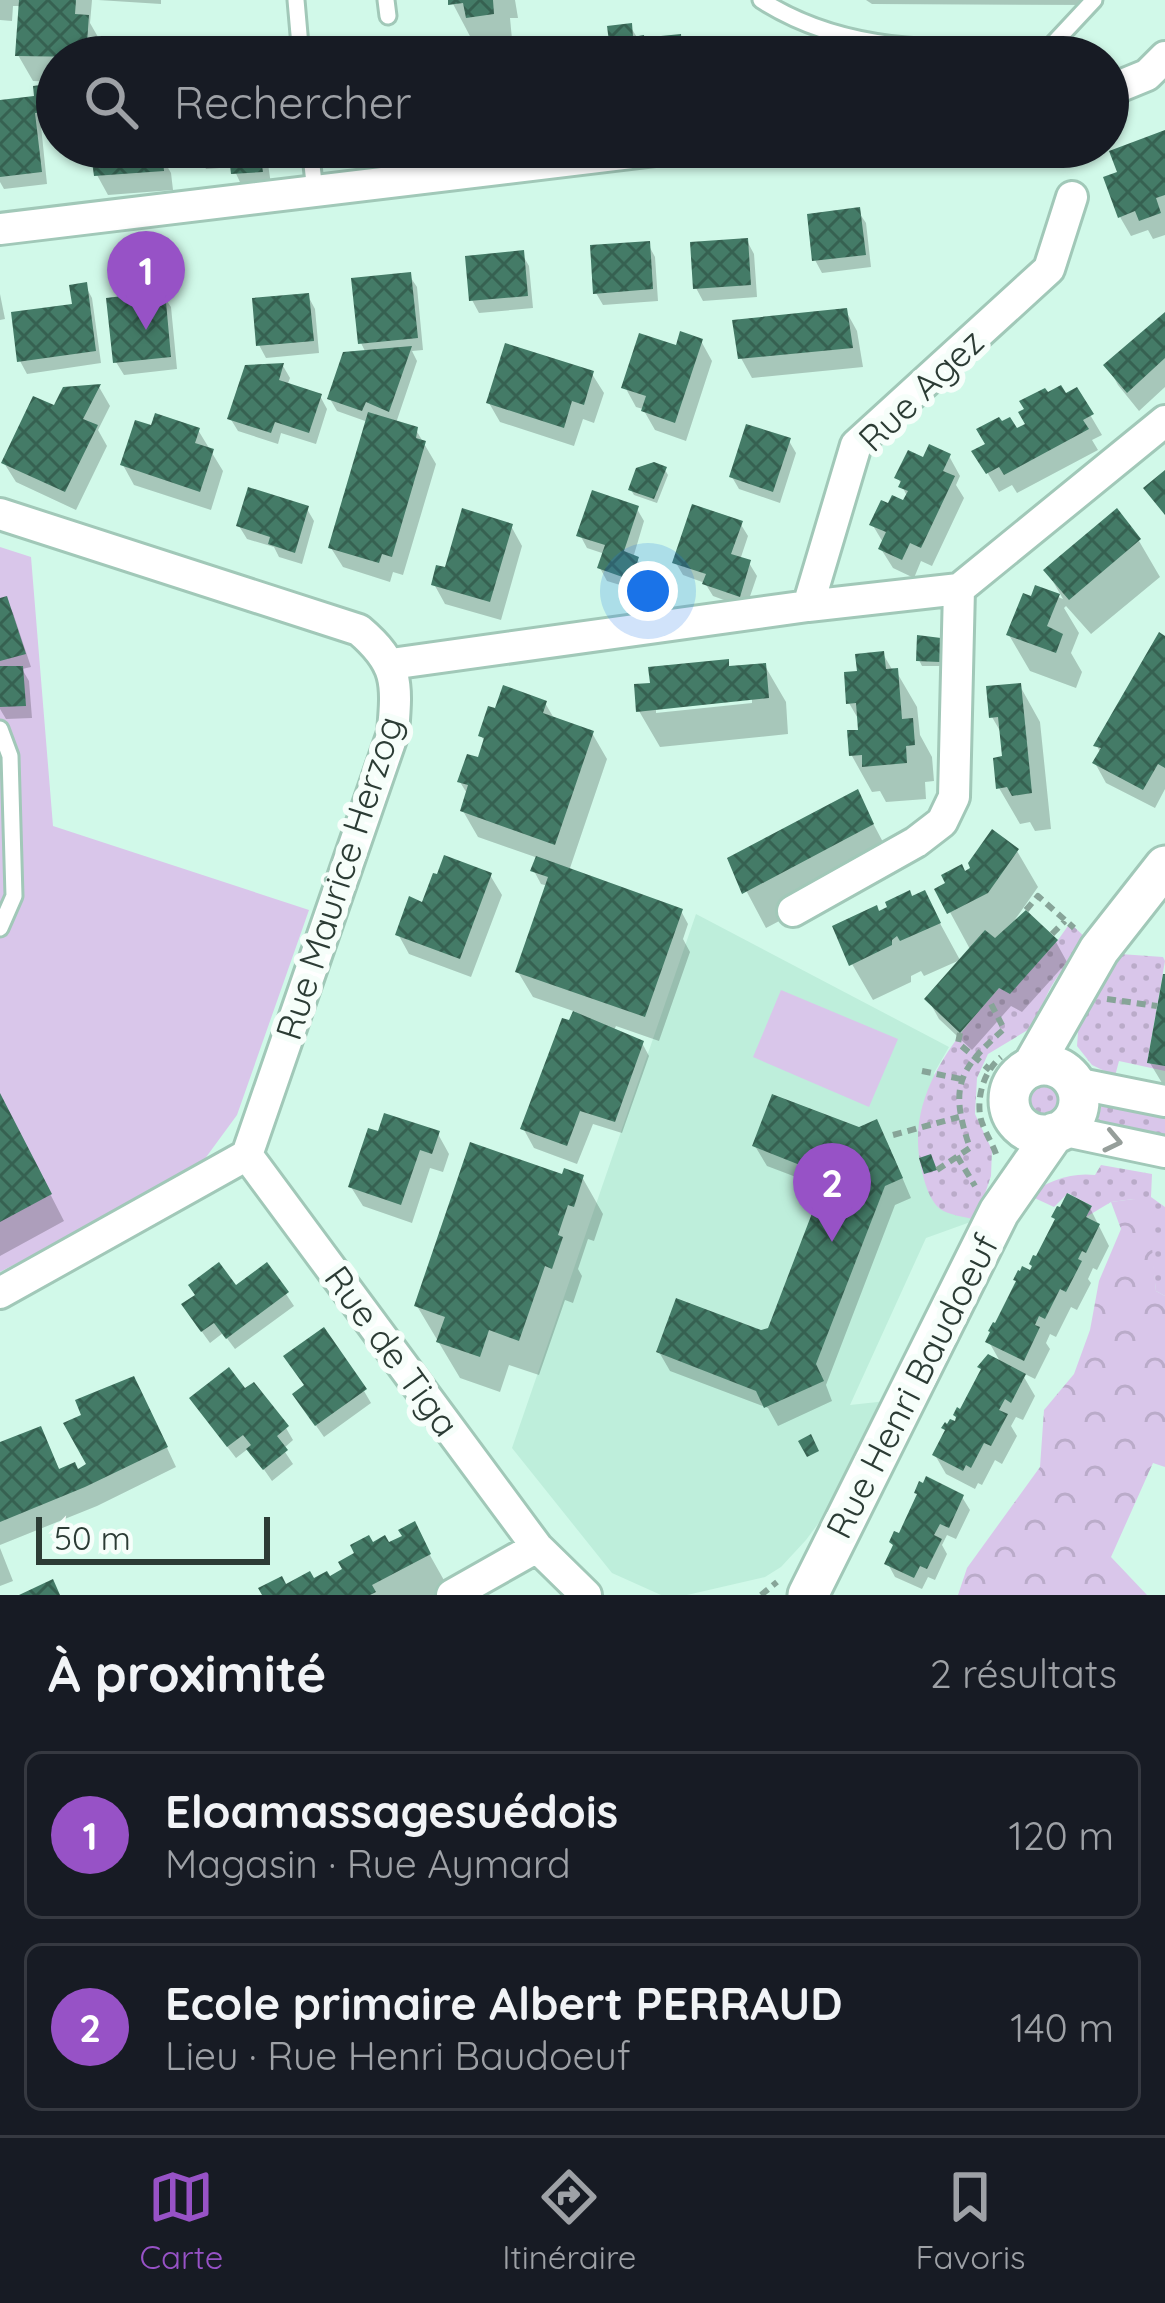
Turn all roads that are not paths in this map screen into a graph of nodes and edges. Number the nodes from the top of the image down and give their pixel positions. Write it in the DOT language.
graph roads {
  1 [pos="296,0"];
  2 [pos="761,0"];
  3 [pos="1094,0"];
  4 [pos="299,36"];
  5 [pos="842,36"];
  6 [pos="1064,36"];
  7 [pos="1165,57"];
  8 [pos="1129,83"];
  9 [pos="312,168"];
  10 [pos="510,168"];
  11 [pos="315,192"];
  12 [pos="1072,197"];
  13 [pos="0,229"];
  14 [pos="1165,422"];
  15 [pos="0,514"];
  16 [pos="959,589"];
  17 [pos="808,606"];
  18 [pos="391,664"];
  19 [pos="0,730"];
  20 [pos="1165,866"];
  21 [pos="793,910"];
  22 [pos="0,928"];
  23 [pos="1059,1075"];
  24 [pos="1165,1101"];
  25 [pos="1012,1113"];
  26 [pos="1058,1132"];
  27 [pos="1165,1152"];
  28 [pos="247,1155"];
  29 [pos="991,1195"];
  30 [pos="0,1293"];
  31 [pos="537,1547"];
  32 [pos="813,1583"];
  33 [pos="452,1595"];
  34 [pos="586,1595"];
  35 [pos="786,1595"];
  1 -- 4 [label="lane"];
  2 -- 5 [label="lane"];
  3 -- 6 [label="lane"];
  7 -- 8 [label="street"];
  9 -- 11 [label="lane"];
  10 -- 11 [label="street"];
  11 -- 13 [label="street"];
  12 -- 17 [label="street, Rue Agez"];
  14 -- 16 [label="street"];
  15 -- 18 [label="street, Rue Maurice Herzog"];
  16 -- 17 [label="street"];
  16 -- 21 [label="street"];
  17 -- 18 [label="street"];
  18 -- 28 [label="street, Rue Maurice Herzog"];
  19 -- 22 [label="lane"];
  20 -- 23 [label="street"];
  23 -- 24 [label="street"];
  23 -- 25 [label="street"];
  23 -- 26 [label="street"];
  25 -- 26 [label="street"];
  25 -- 29 [label="street, Rue Henri Baudoeuf"];
  26 -- 27 [label="street, one-way"];
  26 -- 29 [label="street, Rue Henri Baudoeuf"];
  28 -- 30 [label="street"];
  28 -- 31 [label="street, Rue de Tiga"];
  29 -- 32 [label="street, Rue Henri Baudoeuf"];
  31 -- 33 [label="street"];
  31 -- 34 [label="street, Rue de Tiga"];
  32 -- 35 [label="street, Rue Henri Baudoeuf"];
}
